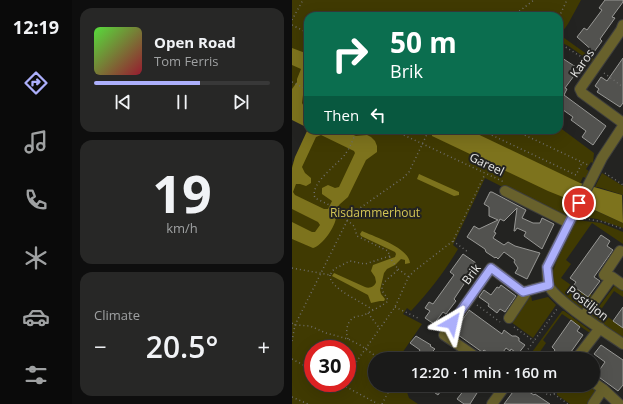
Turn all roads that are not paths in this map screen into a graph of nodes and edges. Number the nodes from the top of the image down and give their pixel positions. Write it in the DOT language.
graph roads {
  1 [pos="623,25"];
  2 [pos="623,123"];
  3 [pos="623,126"];
  4 [pos="505,187"];
  5 [pos="571,219"];
  6 [pos="620,251"];
  7 [pos="612,278"];
  8 [pos="549,285"];
  9 [pos="623,285"];
  10 [pos="527,291"];
  11 [pos="584,316"];
  12 [pos="509,318"];
  13 [pos="600,328"];
  14 [pos="623,344"];
  15 [pos="468,352"];
  16 [pos="581,352"];
  17 [pos="600,387"];
  18 [pos="603,389"];
  19 [pos="501,392"];
  20 [pos="492,404"];
  21 [pos="593,404"];
  22 [pos="619,404"];
  1 -- 2 [label="street, Karos"];
  3 -- 5 [label="street, Postiljon"];
  4 -- 5 [label="street"];
  5 -- 8 [label="street, Postiljon"];
  6 -- 7 [label="street"];
  7 -- 9 [label="street"];
  7 -- 11 [label="street"];
  8 -- 10 [label="street"];
  8 -- 11 [label="street, Postiljon"];
  10 -- 12 [label="street"];
  10 -- 15 [label="street, Brik"];
  11 -- 13 [label="street, Postiljon"];
  13 -- 14 [label="street, Postiljon"];
  13 -- 16 [label="street"];
  17 -- 18 [label="street"];
  18 -- 21 [label="street"];
  18 -- 22 [label="street"];
  19 -- 20 [label="street"];
}
